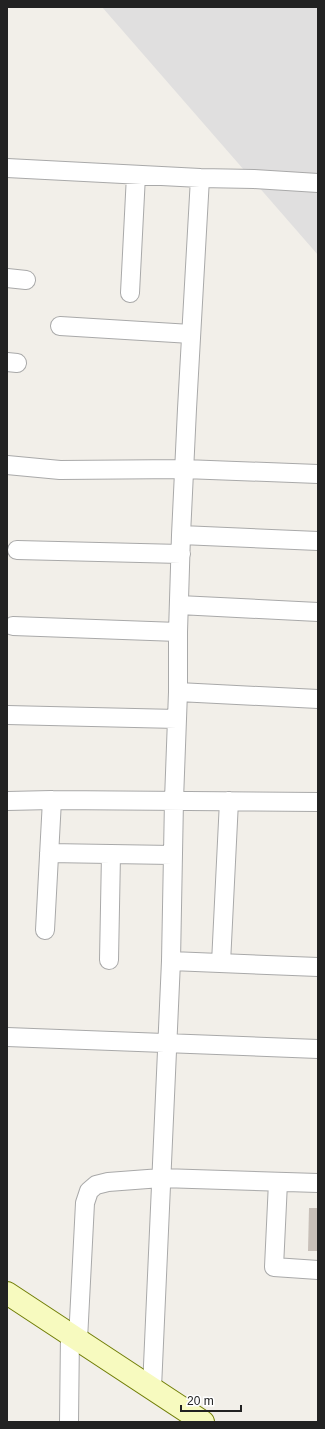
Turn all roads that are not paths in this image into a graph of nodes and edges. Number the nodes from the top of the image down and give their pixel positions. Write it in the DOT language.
graph roads {
  1 [pos="7,168"];
  2 [pos="136,175"];
  3 [pos="200,178"];
  4 [pos="318,183"];
  5 [pos="7,278"];
  6 [pos="26,280"];
  7 [pos="130,293"];
  8 [pos="60,326"];
  9 [pos="191,334"];
  10 [pos="7,465"];
  11 [pos="184,469"];
  12 [pos="318,474"];
  13 [pos="181,535"];
  14 [pos="318,541"];
  15 [pos="17,550"];
  16 [pos="181,554"];
  17 [pos="179,605"];
  18 [pos="318,612"];
  19 [pos="13,626"];
  20 [pos="178,632"];
  21 [pos="178,692"];
  22 [pos="318,699"];
  23 [pos="7,715"];
  24 [pos="177,719"];
  25 [pos="52,800"];
  26 [pos="174,800"];
  27 [pos="7,801"];
  28 [pos="229,801"];
  29 [pos="318,802"];
  30 [pos="49,853"];
  31 [pos="111,854"];
  32 [pos="172,855"];
  33 [pos="45,930"];
  34 [pos="109,960"];
  35 [pos="171,961"];
  36 [pos="221,963"];
  37 [pos="318,967"];
  38 [pos="7,1037"];
  39 [pos="167,1043"];
  40 [pos="318,1049"];
  41 [pos="161,1178"];
  42 [pos="278,1182"];
  43 [pos="318,1183"];
  44 [pos="318,1270"];
  45 [pos="7,1293"];
  46 [pos="74,1337"];
  47 [pos="152,1388"];
  48 [pos="69,1422"];
  49 [pos="203,1422"];
  1 -- 2 [label="street"];
  2 -- 3 [label="street"];
  2 -- 7 [label="street"];
  3 -- 4 [label="street"];
  3 -- 9 [label="street"];
  5 -- 6 [label="street"];
  8 -- 9 [label="street"];
  9 -- 11 [label="street"];
  10 -- 11 [label="street"];
  11 -- 12 [label="street"];
  11 -- 13 [label="street"];
  13 -- 14 [label="street"];
  13 -- 16 [label="street"];
  15 -- 16 [label="street"];
  16 -- 17 [label="street"];
  17 -- 18 [label="street"];
  17 -- 20 [label="street"];
  19 -- 20 [label="street"];
  20 -- 21 [label="street"];
  21 -- 22 [label="street"];
  21 -- 24 [label="street"];
  23 -- 24 [label="street"];
  24 -- 26 [label="street"];
  25 -- 26 [label="street"];
  25 -- 27 [label="street"];
  25 -- 30 [label="street"];
  26 -- 28 [label="street"];
  26 -- 32 [label="street"];
  28 -- 29 [label="street"];
  28 -- 36 [label="street"];
  30 -- 31 [label="street"];
  30 -- 33 [label="street"];
  31 -- 32 [label="street"];
  31 -- 34 [label="street"];
  32 -- 35 [label="street"];
  35 -- 36 [label="street"];
  35 -- 39 [label="street"];
  36 -- 37 [label="street"];
  38 -- 39 [label="street"];
  39 -- 40 [label="street"];
  39 -- 41 [label="street"];
  41 -- 42 [label="street"];
  41 -- 46 [label="street"];
  41 -- 47 [label="street"];
  42 -- 43 [label="street"];
  42 -- 44 [label="street"];
  45 -- 46 [label="street"];
  46 -- 47 [label="street"];
  46 -- 48 [label="street"];
  47 -- 49 [label="street"];
}
